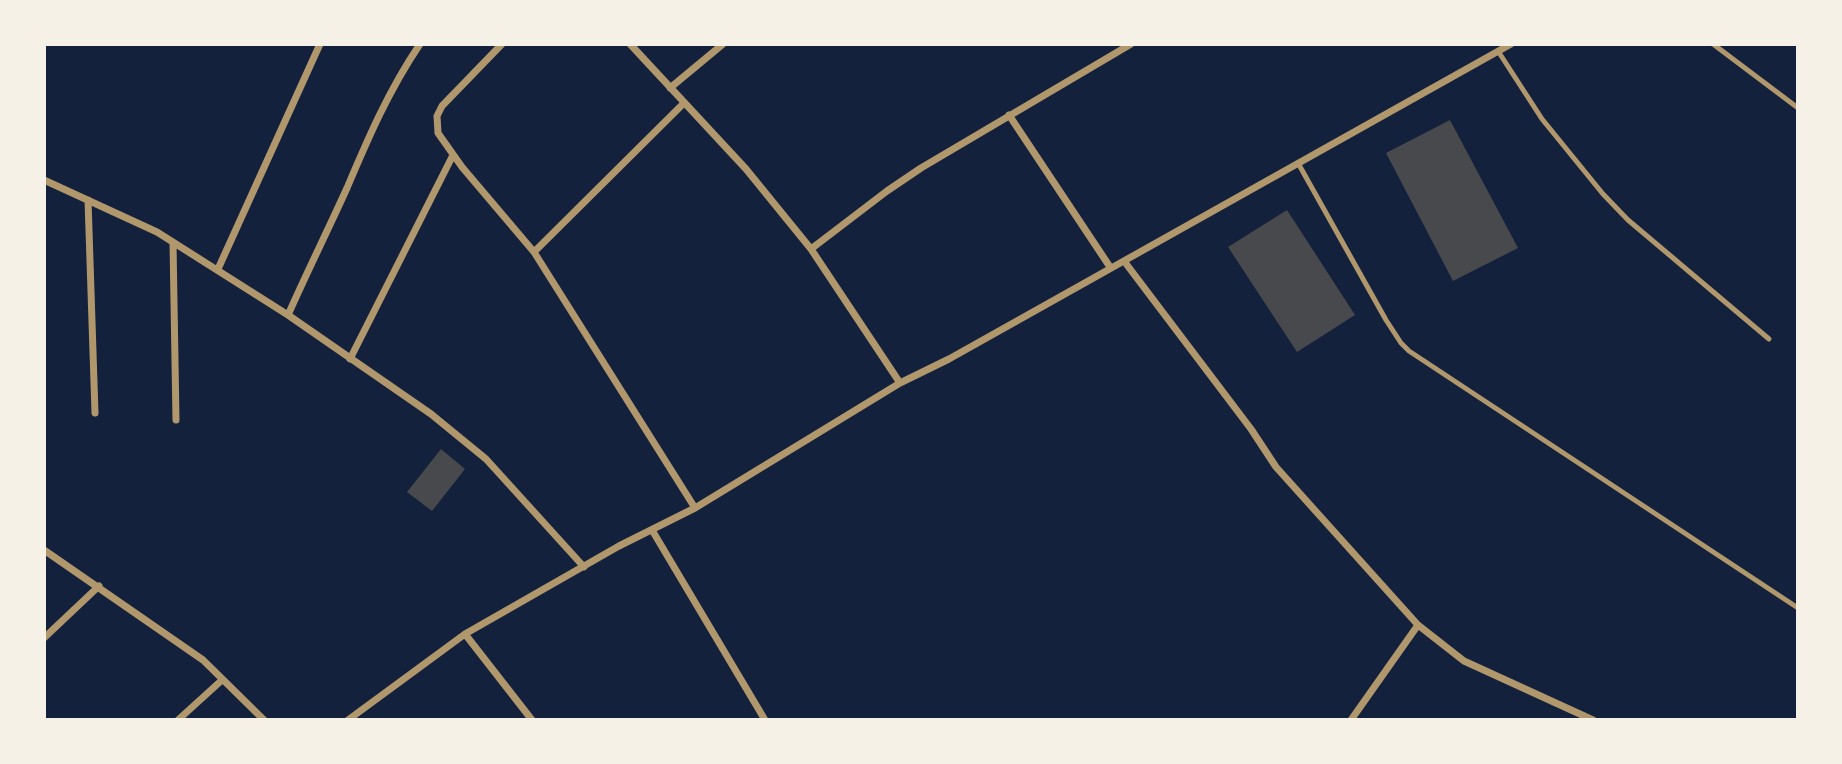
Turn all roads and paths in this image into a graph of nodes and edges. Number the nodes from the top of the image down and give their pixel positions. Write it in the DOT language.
graph roads {
  1 [pos="320,44"];
  2 [pos="420,44"];
  3 [pos="502,44"];
  4 [pos="630,44"];
  5 [pos="723,44"];
  6 [pos="1131,44"];
  7 [pos="1511,44"];
  8 [pos="1713,44"];
  9 [pos="1498,51"];
  10 [pos="670,88"];
  11 [pos="684,103"];
  12 [pos="1798,108"];
  13 [pos="1009,115"];
  14 [pos="453,155"];
  15 [pos="1298,163"];
  16 [pos="44,180"];
  17 [pos="88,200"];
  18 [pos="173,243"];
  19 [pos="811,249"];
  20 [pos="534,252"];
  21 [pos="1124,261"];
  22 [pos="1110,267"];
  23 [pos="218,269"];
  24 [pos="288,315"];
  25 [pos="1769,339"];
  26 [pos="350,359"];
  27 [pos="900,383"];
  28 [pos="95,413"];
  29 [pos="176,420"];
  30 [pos="695,508"];
  31 [pos="652,530"];
  32 [pos="44,550"];
  33 [pos="584,567"];
  34 [pos="99,586"];
  35 [pos="1798,608"];
  36 [pos="1418,625"];
  37 [pos="465,634"];
  38 [pos="44,638"];
  39 [pos="222,680"];
  40 [pos="178,720"];
  41 [pos="264,720"];
  42 [pos="348,720"];
  43 [pos="532,720"];
  44 [pos="765,720"];
  45 [pos="1351,720"];
  46 [pos="1592,720"];
  1 -- 23 [label="street"];
  2 -- 24 [label="street"];
  3 -- 14 [label="street"];
  4 -- 10 [label="street"];
  5 -- 10 [label="street"];
  6 -- 13 [label="street"];
  7 -- 9 [label="street"];
  8 -- 12 [label="lane"];
  9 -- 15 [label="street"];
  9 -- 25 [label="lane"];
  10 -- 11 [label="street"];
  11 -- 19 [label="street"];
  11 -- 20 [label="street"];
  13 -- 19 [label="street"];
  13 -- 22 [label="street"];
  14 -- 20 [label="street"];
  14 -- 26 [label="street"];
  15 -- 21 [label="street"];
  15 -- 35 [label="lane"];
  16 -- 17 [label="street"];
  17 -- 18 [label="street"];
  17 -- 28 [label="street"];
  18 -- 23 [label="street"];
  18 -- 29 [label="street"];
  19 -- 27 [label="street"];
  20 -- 30 [label="street"];
  21 -- 22 [label="street"];
  21 -- 36 [label="street"];
  22 -- 27 [label="street"];
  23 -- 24 [label="street"];
  24 -- 26 [label="street"];
  26 -- 33 [label="street"];
  27 -- 30 [label="street"];
  30 -- 31 [label="street"];
  31 -- 33 [label="street"];
  31 -- 44 [label="street"];
  32 -- 34 [label="street"];
  33 -- 37 [label="street"];
  34 -- 38 [label="street"];
  34 -- 39 [label="street"];
  36 -- 45 [label="street"];
  36 -- 46 [label="street"];
  37 -- 42 [label="street"];
  37 -- 43 [label="street"];
  39 -- 40 [label="street"];
  39 -- 41 [label="street"];
}
